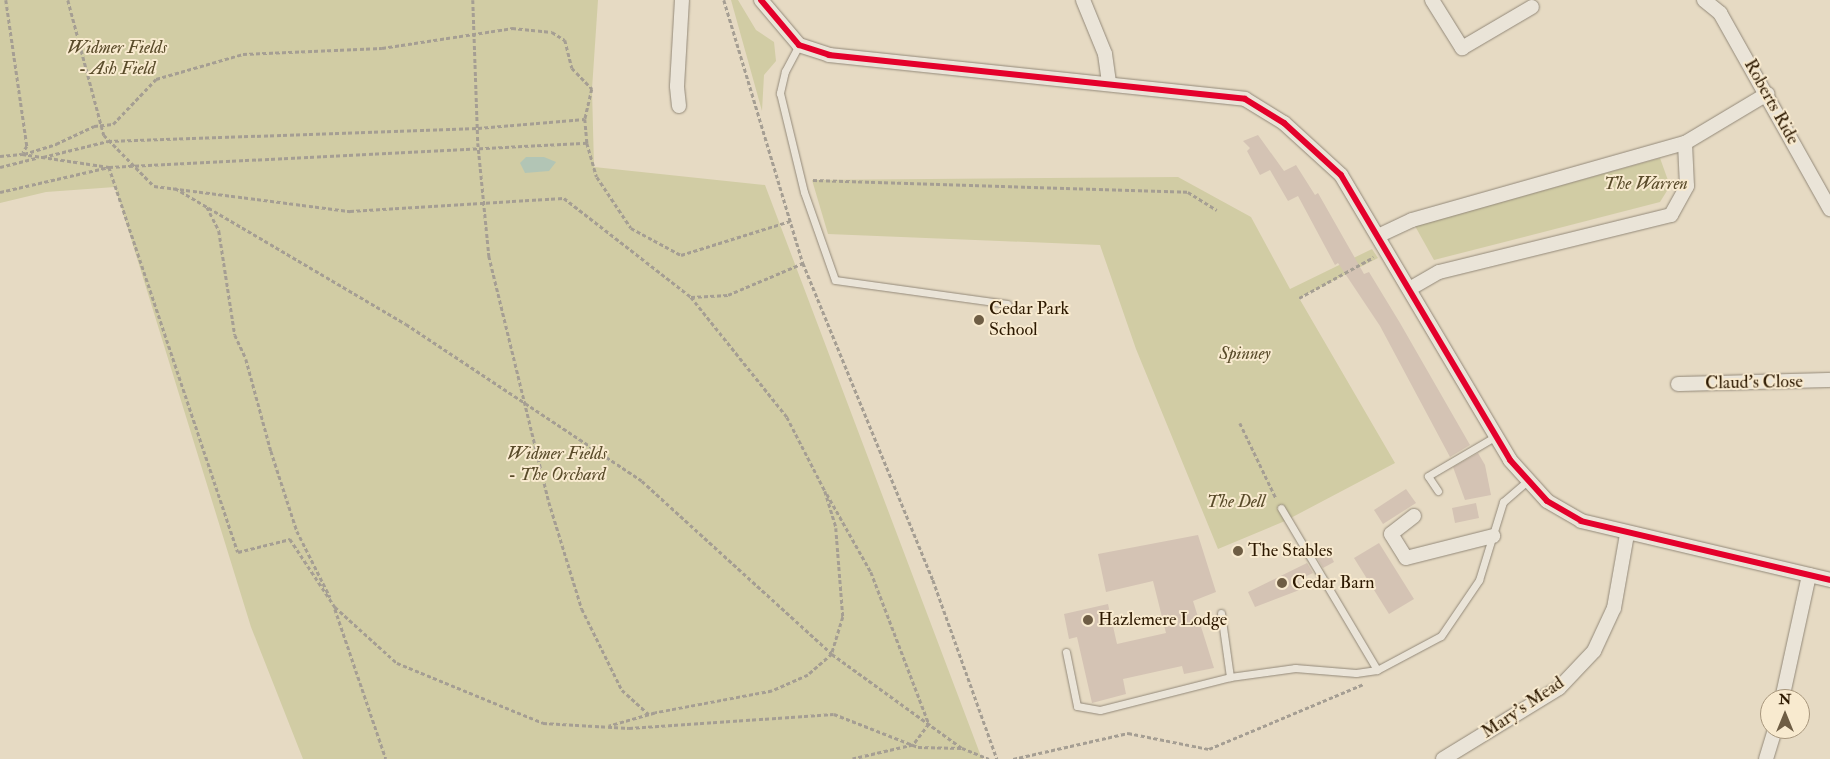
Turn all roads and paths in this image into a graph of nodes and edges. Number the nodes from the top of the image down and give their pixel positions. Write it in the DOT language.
graph roads {
  1 [pos="6,0"];
  2 [pos="68,0"];
  3 [pos="473,0"];
  4 [pos="682,0"];
  5 [pos="724,0"];
  6 [pos="761,0"];
  7 [pos="1083,0"];
  8 [pos="1432,0"];
  9 [pos="1704,0"];
  10 [pos="1532,7"];
  11 [pos="474,35"];
  12 [pos="799,45"];
  13 [pos="1109,83"];
  14 [pos="1767,94"];
  15 [pos="680,106"];
  16 [pos="585,118"];
  17 [pos="101,124"];
  18 [pos="478,128"];
  19 [pos="108,141"];
  20 [pos="587,143"];
  21 [pos="1685,143"];
  22 [pos="478,146"];
  23 [pos="22,154"];
  24 [pos="0,156"];
  25 [pos="40,157"];
  26 [pos="132,164"];
  27 [pos="0,167"];
  28 [pos="108,167"];
  29 [pos="810,172"];
  30 [pos="175,188"];
  31 [pos="0,192"];
  32 [pos="1827,195"];
  33 [pos="483,203"];
  34 [pos="207,207"];
  35 [pos="1830,209"];
  36 [pos="1217,210"];
  37 [pos="790,221"];
  38 [pos="1380,235"];
  39 [pos="1388,249"];
  40 [pos="802,263"];
  41 [pos="1410,288"];
  42 [pos="691,297"];
  43 [pos="1299,298"];
  44 [pos="1007,304"];
  45 [pos="1830,380"];
  46 [pos="1678,384"];
  47 [pos="526,404"];
  48 [pos="1240,423"];
  49 [pos="1496,435"];
  50 [pos="1526,482"];
  51 [pos="825,491"];
  52 [pos="1438,491"];
  53 [pos="1281,508"];
  54 [pos="1414,516"];
  55 [pos="1627,534"];
  56 [pos="1493,536"];
  57 [pos="1809,575"];
  58 [pos="1830,580"];
  59 [pos="335,607"];
  60 [pos="1221,613"];
  61 [pos="1066,652"];
  62 [pos="832,654"];
  63 [pos="1377,670"];
  64 [pos="1230,677"];
  65 [pos="1784,689"];
  66 [pos="649,715"];
  67 [pos="929,724"];
  68 [pos="607,726"];
  69 [pos="1772,739"];
  70 [pos="913,745"];
  71 [pos="962,748"];
  72 [pos="386,759"];
  73 [pos="853,759"];
  74 [pos="989,759"];
  75 [pos="997,759"];
  76 [pos="1013,759"];
  77 [pos="1443,759"];
  78 [pos="1766,759"];
  1 -- 23 [label="path"];
  2 -- 17 [label="path"];
  3 -- 11 [label="path"];
  4 -- 15 [label="street"];
  5 -- 37 [label="path"];
  6 -- 12 [label="street"];
  7 -- 13 [label="street"];
  8 -- 10 [label="street"];
  9 -- 14 [label="street, Roberts Ride"];
  11 -- 16 [label="path"];
  11 -- 17 [label="path"];
  11 -- 18 [label="path"];
  12 -- 13 [label="street"];
  12 -- 44 [label="lane"];
  13 -- 38 [label="street"];
  14 -- 21 [label="street"];
  14 -- 32 [label="street, Roberts Ride"];
  16 -- 18 [label="path"];
  16 -- 20 [label="path"];
  17 -- 19 [label="path"];
  17 -- 23 [label="path"];
  18 -- 19 [label="path"];
  18 -- 22 [label="path"];
  19 -- 25 [label="path"];
  19 -- 26 [label="path"];
  20 -- 22 [label="path"];
  20 -- 37 [label="path"];
  21 -- 38 [label="street"];
  21 -- 41 [label="street"];
  22 -- 26 [label="path"];
  22 -- 33 [label="path"];
  23 -- 24 [label="path"];
  23 -- 25 [label="path"];
  25 -- 27 [label="path"];
  25 -- 28 [label="path"];
  26 -- 28 [label="path"];
  26 -- 30 [label="path"];
  28 -- 31 [label="path"];
  28 -- 59 [label="path"];
  29 -- 36 [label="path"];
  30 -- 33 [label="path"];
  30 -- 34 [label="path"];
  32 -- 35 [label="street, Roberts Ride"];
  33 -- 42 [label="path"];
  33 -- 47 [label="path"];
  34 -- 47 [label="path"];
  34 -- 59 [label="path"];
  37 -- 40 [label="path"];
  38 -- 39 [label="street"];
  39 -- 41 [label="street"];
  39 -- 43 [label="path"];
  40 -- 42 [label="path"];
  40 -- 75 [label="path"];
  41 -- 49 [label="street"];
  42 -- 51 [label="path"];
  45 -- 46 [label="street, Claud's Close"];
  47 -- 62 [label="path"];
  47 -- 66 [label="path"];
  48 -- 53 [label="path"];
  49 -- 50 [label="street"];
  49 -- 52 [label="lane"];
  50 -- 55 [label="street"];
  50 -- 56 [label="lane"];
  51 -- 62 [label="path"];
  51 -- 67 [label="path"];
  53 -- 63 [label="lane"];
  54 -- 56 [label="street"];
  55 -- 57 [label="street"];
  55 -- 77 [label="street, Mary's Mead"];
  56 -- 63 [label="lane"];
  57 -- 58 [label="street"];
  57 -- 65 [label="street"];
  59 -- 68 [label="path"];
  59 -- 72 [label="path"];
  60 -- 64 [label="lane"];
  61 -- 64 [label="lane"];
  62 -- 66 [label="path"];
  62 -- 67 [label="path"];
  63 -- 64 [label="lane"];
  63 -- 76 [label="path"];
  66 -- 68 [label="path"];
  67 -- 70 [label="path"];
  67 -- 71 [label="path"];
  68 -- 70 [label="path"];
  69 -- 78 [label="street"];
  70 -- 71 [label="path"];
  70 -- 73 [label="path"];
  71 -- 74 [label="path"];
}
